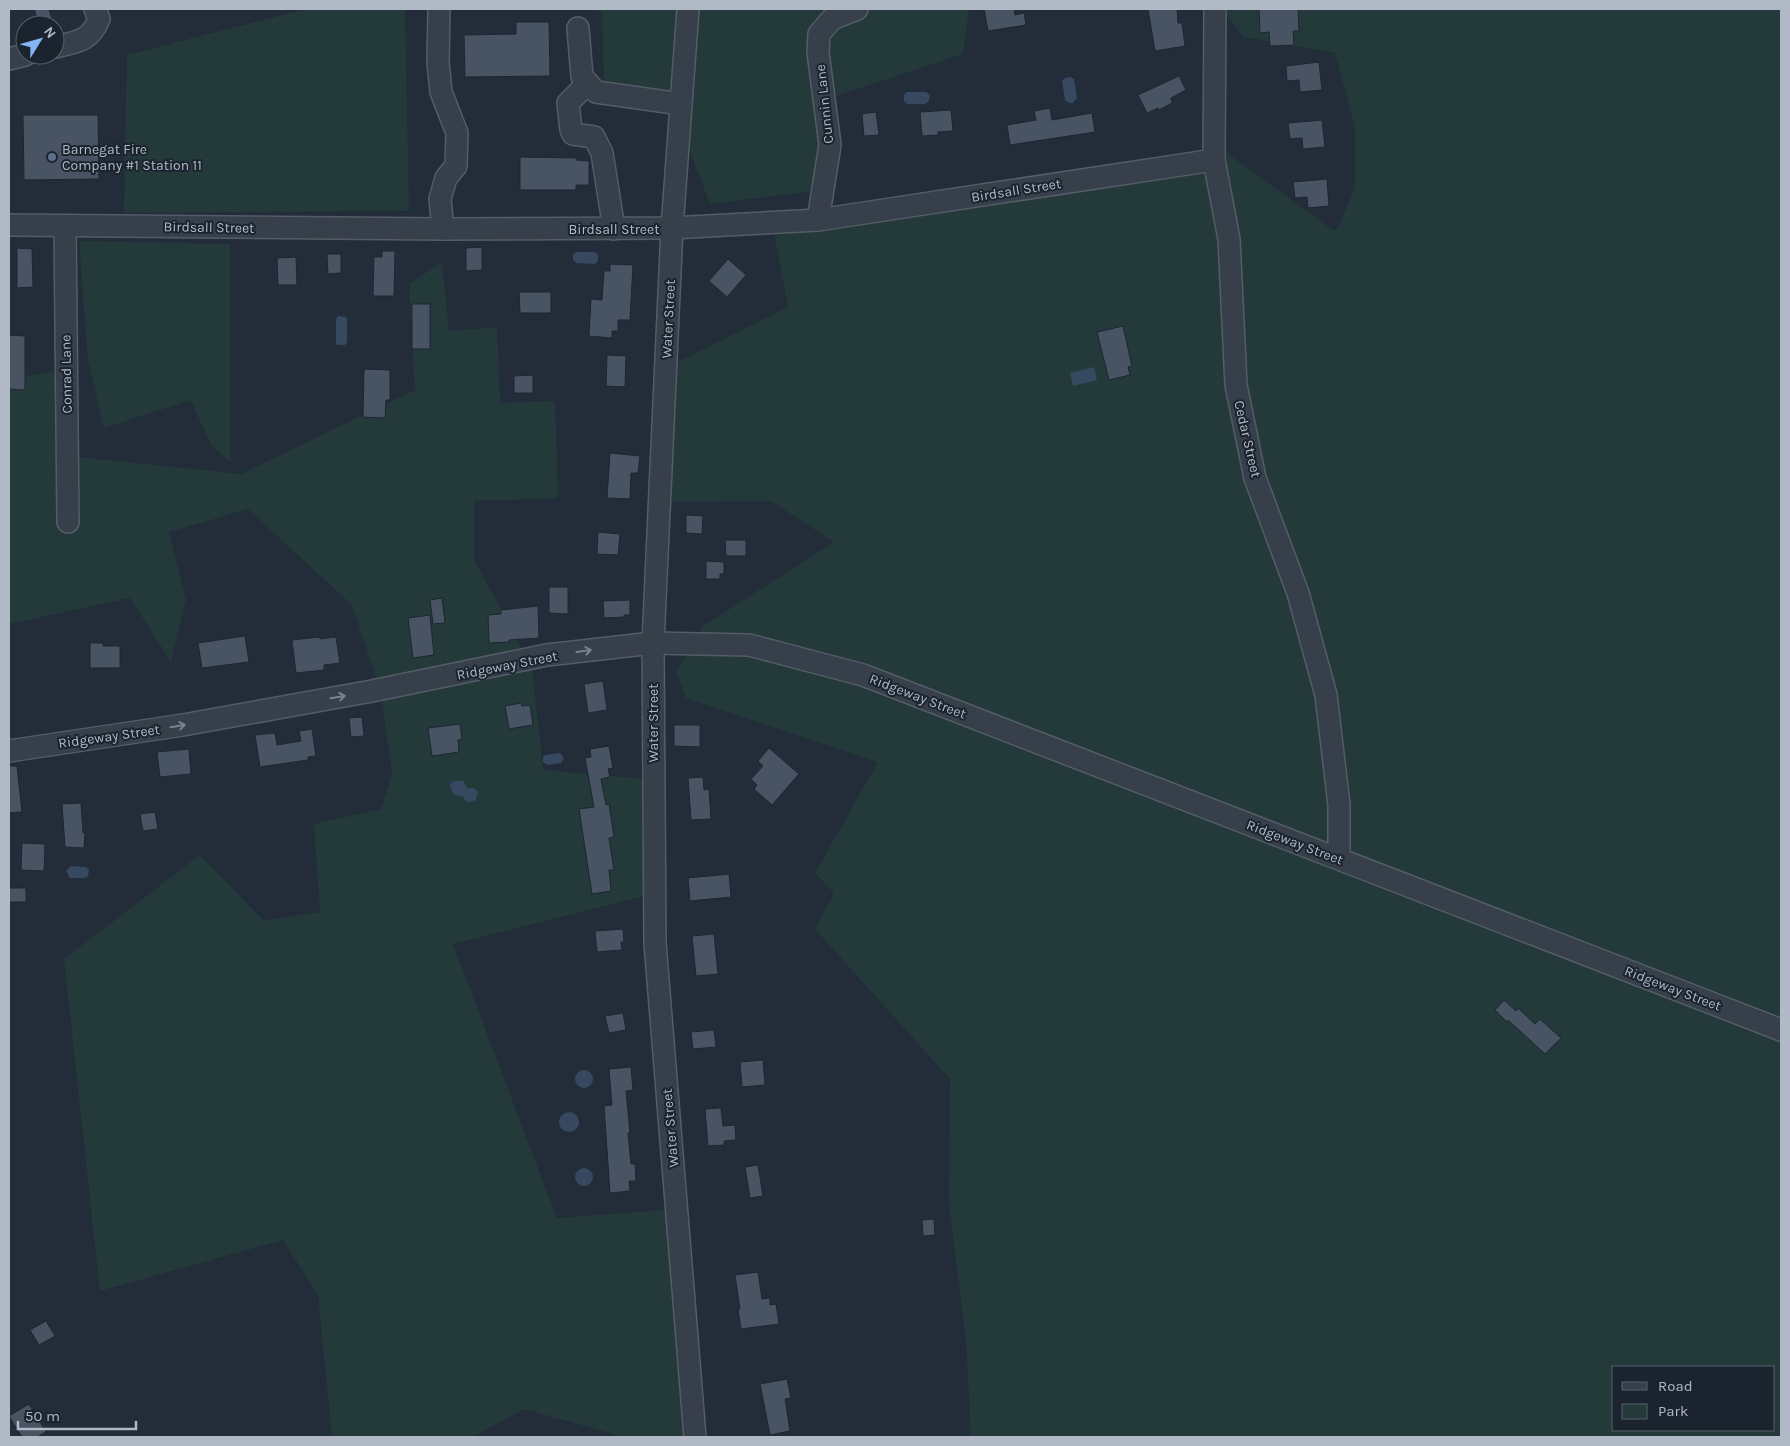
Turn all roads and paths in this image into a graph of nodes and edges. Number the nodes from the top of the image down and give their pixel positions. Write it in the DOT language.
graph roads {
  1 [pos="95,9"];
  2 [pos="440,9"];
  3 [pos="688,9"];
  4 [pos="857,9"];
  5 [pos="1215,9"];
  6 [pos="578,28"];
  7 [pos="65,44"];
  8 [pos="588,83"];
  9 [pos="681,104"];
  10 [pos="1214,160"];
  11 [pos="818,220"];
  12 [pos="9,225"];
  13 [pos="65,226"];
  14 [pos="614,228"];
  15 [pos="672,228"];
  16 [pos="443,229"];
  17 [pos="68,522"];
  18 [pos="653,642"];
  19 [pos="9,751"];
  20 [pos="1339,858"];
  21 [pos="1781,1030"];
  22 [pos="695,1437"];
  1 -- 7 [label="street"];
  2 -- 16 [label="street"];
  3 -- 9 [label="street, Water Street"];
  4 -- 11 [label="street, Cunnin Lane"];
  5 -- 10 [label="street, Cedar Street"];
  6 -- 8 [label="street"];
  8 -- 9 [label="street"];
  8 -- 14 [label="street"];
  9 -- 15 [label="street, Water Street"];
  10 -- 11 [label="street, Birdsall Street"];
  10 -- 20 [label="street, Cedar Street"];
  11 -- 15 [label="street, Birdsall Street"];
  12 -- 13 [label="street, Birdsall Street"];
  13 -- 16 [label="street, Birdsall Street"];
  13 -- 17 [label="street, Conrad Lane"];
  14 -- 15 [label="street, Birdsall Street"];
  14 -- 16 [label="street, Birdsall Street"];
  15 -- 18 [label="street, Water Street"];
  19 -- 18 [label="street, Ridgeway Street, one-way"];
  18 -- 20 [label="street, Ridgeway Street"];
  18 -- 22 [label="street, Water Street"];
  20 -- 21 [label="street, Ridgeway Street"];
}
